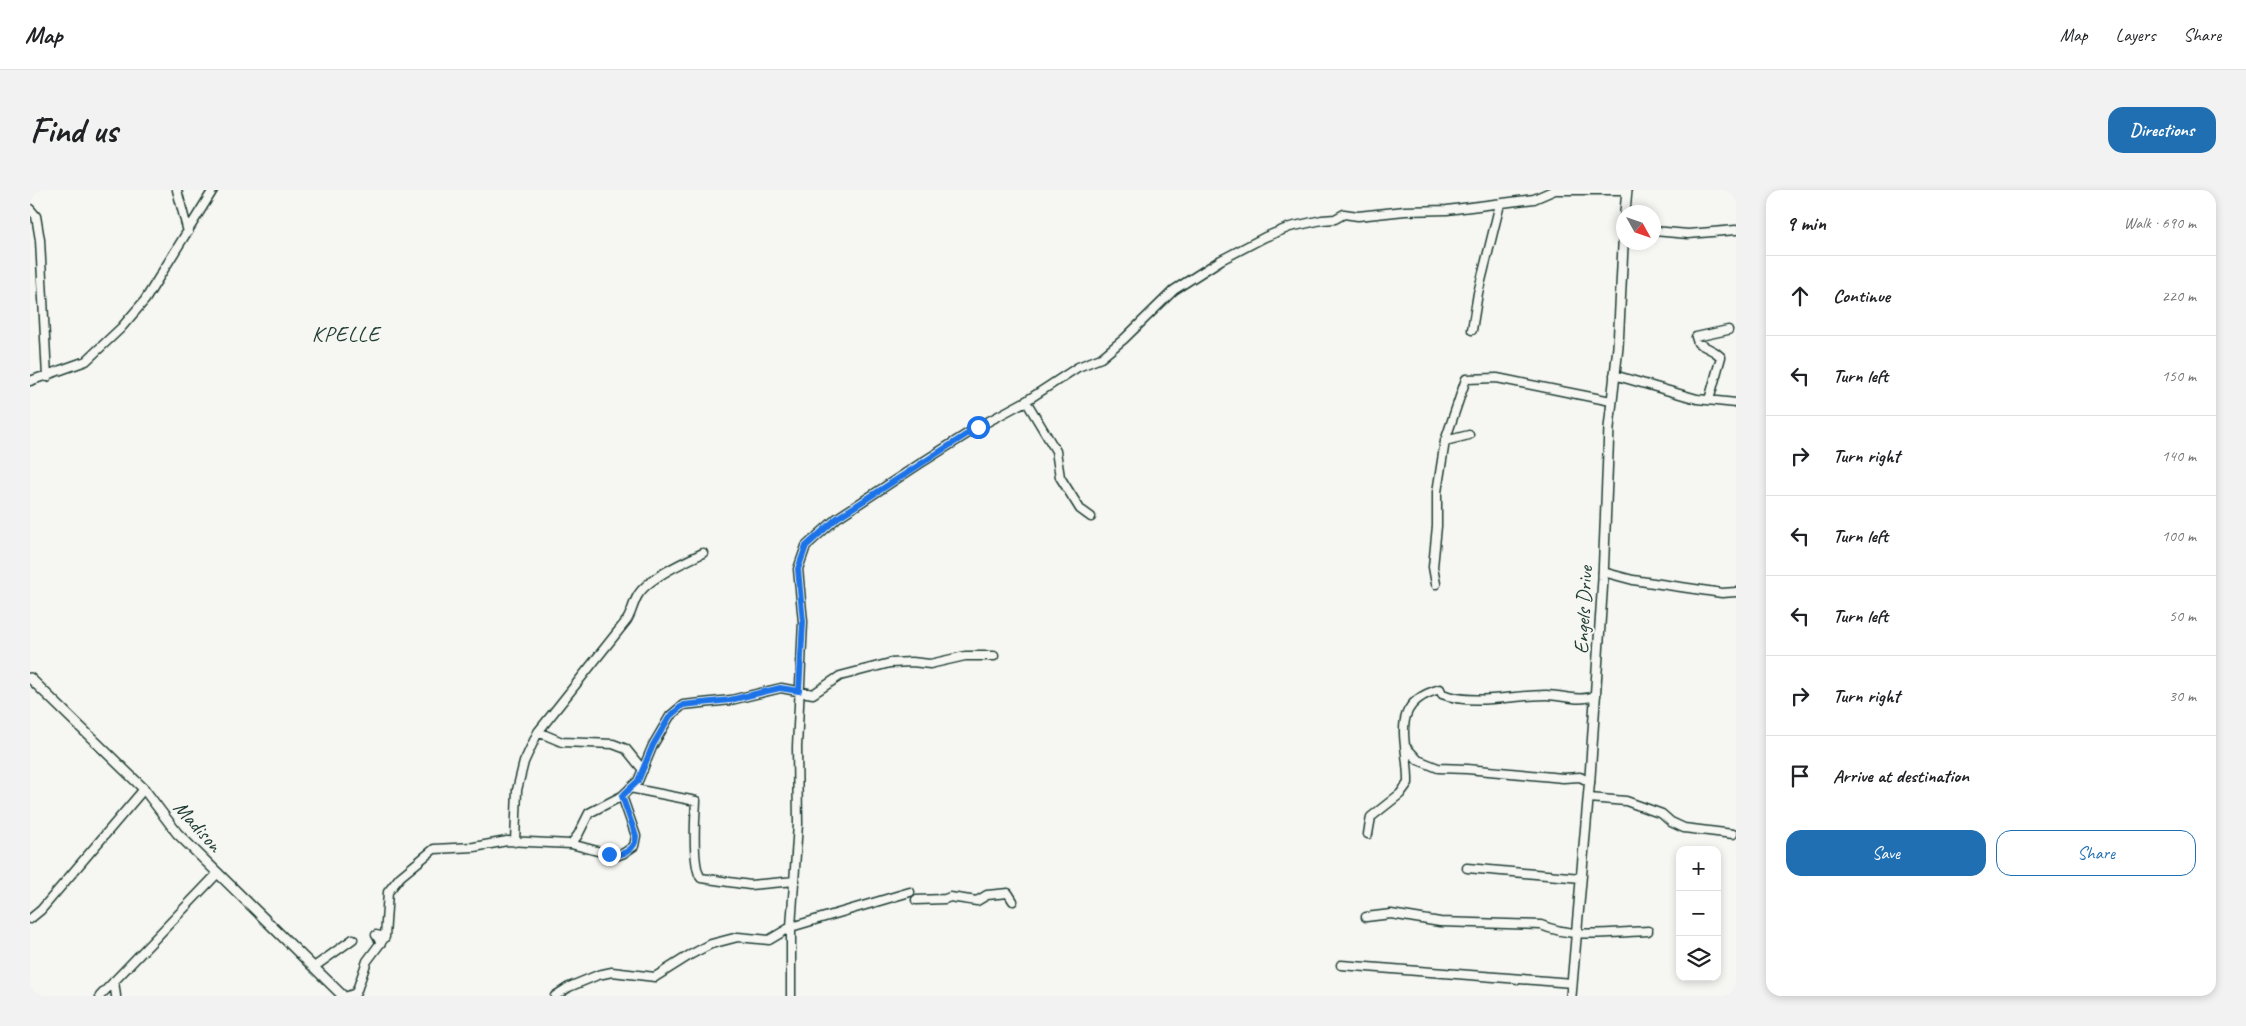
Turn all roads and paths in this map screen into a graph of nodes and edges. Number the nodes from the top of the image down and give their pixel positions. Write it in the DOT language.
graph roads {
  1 [pos="177,190"];
  2 [pos="213,190"];
  3 [pos="1556,190"];
  4 [pos="1627,190"];
  5 [pos="1500,204"];
  6 [pos="1626,205"];
  7 [pos="30,209"];
  8 [pos="1736,230"];
  9 [pos="188,232"];
  10 [pos="1661,232"];
  11 [pos="1622,250"];
  12 [pos="1472,330"];
  13 [pos="1728,330"];
  14 [pos="1614,375"];
  15 [pos="47,377"];
  16 [pos="30,381"];
  17 [pos="1709,400"];
  18 [pos="1026,401"];
  19 [pos="1611,402"];
  20 [pos="1736,403"];
  21 [pos="1470,435"];
  22 [pos="1444,441"];
  23 [pos="1091,517"];
  24 [pos="703,553"];
  25 [pos="1603,572"];
  26 [pos="1436,584"];
  27 [pos="1736,592"];
  28 [pos="994,656"];
  29 [pos="30,678"];
  30 [pos="799,691"];
  31 [pos="1596,695"];
  32 [pos="538,732"];
  33 [pos="1406,746"];
  34 [pos="643,770"];
  35 [pos="1590,782"];
  36 [pos="630,788"];
  37 [pos="144,789"];
  38 [pos="622,796"];
  39 [pos="1589,798"];
  40 [pos="1368,834"];
  41 [pos="1733,834"];
  42 [pos="515,842"];
  43 [pos="571,844"];
  44 [pos="1467,868"];
  45 [pos="218,873"];
  46 [pos="1581,878"];
  47 [pos="795,881"];
  48 [pos="910,892"];
  49 [pos="916,900"];
  50 [pos="1014,901"];
  51 [pos="1366,917"];
  52 [pos="30,919"];
  53 [pos="791,927"];
  54 [pos="1648,931"];
  55 [pos="1576,932"];
  56 [pos="353,939"];
  57 [pos="1341,965"];
  58 [pos="314,967"];
  59 [pos="114,981"];
  60 [pos="1572,984"];
  61 [pos="100,996"];
  62 [pos="116,996"];
  63 [pos="343,996"];
  64 [pos="348,996"];
  65 [pos="554,996"];
  66 [pos="791,996"];
  67 [pos="1571,996"];
  1 -- 9 [label="street"];
  2 -- 9 [label="street"];
  3 -- 4 [label="street"];
  3 -- 5 [label="street"];
  4 -- 6 [label="street"];
  5 -- 12 [label="street"];
  5 -- 18 [label="street"];
  7 -- 15 [label="street"];
  8 -- 10 [label="street"];
  9 -- 15 [label="street"];
  11 -- 14 [label="street, Engels Drive"];
  13 -- 17 [label="street"];
  14 -- 17 [label="street"];
  14 -- 19 [label="street, Engels Drive"];
  15 -- 16 [label="street"];
  17 -- 20 [label="street"];
  18 -- 23 [label="street"];
  18 -- 30 [label="street"];
  19 -- 22 [label="street"];
  19 -- 25 [label="street, Engels Drive"];
  21 -- 22 [label="street"];
  22 -- 26 [label="street"];
  24 -- 32 [label="street"];
  25 -- 27 [label="street"];
  25 -- 31 [label="street, Engels Drive"];
  28 -- 30 [label="street"];
  29 -- 37 [label="street, Madison"];
  30 -- 34 [label="street"];
  30 -- 47 [label="street"];
  31 -- 33 [label="street"];
  31 -- 35 [label="street, Engels Drive"];
  32 -- 34 [label="street"];
  32 -- 42 [label="street"];
  33 -- 35 [label="street"];
  33 -- 40 [label="street"];
  34 -- 36 [label="street"];
  35 -- 39 [label="street, Engels Drive"];
  36 -- 38 [label="street"];
  36 -- 47 [label="street"];
  37 -- 45 [label="street, Madison"];
  37 -- 52 [label="street"];
  38 -- 43 [label="street"];
  38 -- 43 [label="street"];
  39 -- 41 [label="street"];
  39 -- 46 [label="street, Engels Drive"];
  42 -- 43 [label="street"];
  42 -- 64 [label="street"];
  44 -- 46 [label="street"];
  45 -- 58 [label="street, Madison"];
  45 -- 59 [label="street"];
  46 -- 55 [label="street, Engels Drive"];
  47 -- 53 [label="street"];
  48 -- 53 [label="street"];
  49 -- 50 [label="street"];
  51 -- 55 [label="street"];
  53 -- 65 [label="street"];
  53 -- 66 [label="street"];
  54 -- 55 [label="street"];
  55 -- 60 [label="street, Engels Drive"];
  56 -- 58 [label="street"];
  57 -- 60 [label="street"];
  58 -- 63 [label="street, Madison"];
  59 -- 61 [label="street"];
  59 -- 62 [label="street"];
  60 -- 67 [label="street, Engels Drive"];
}
